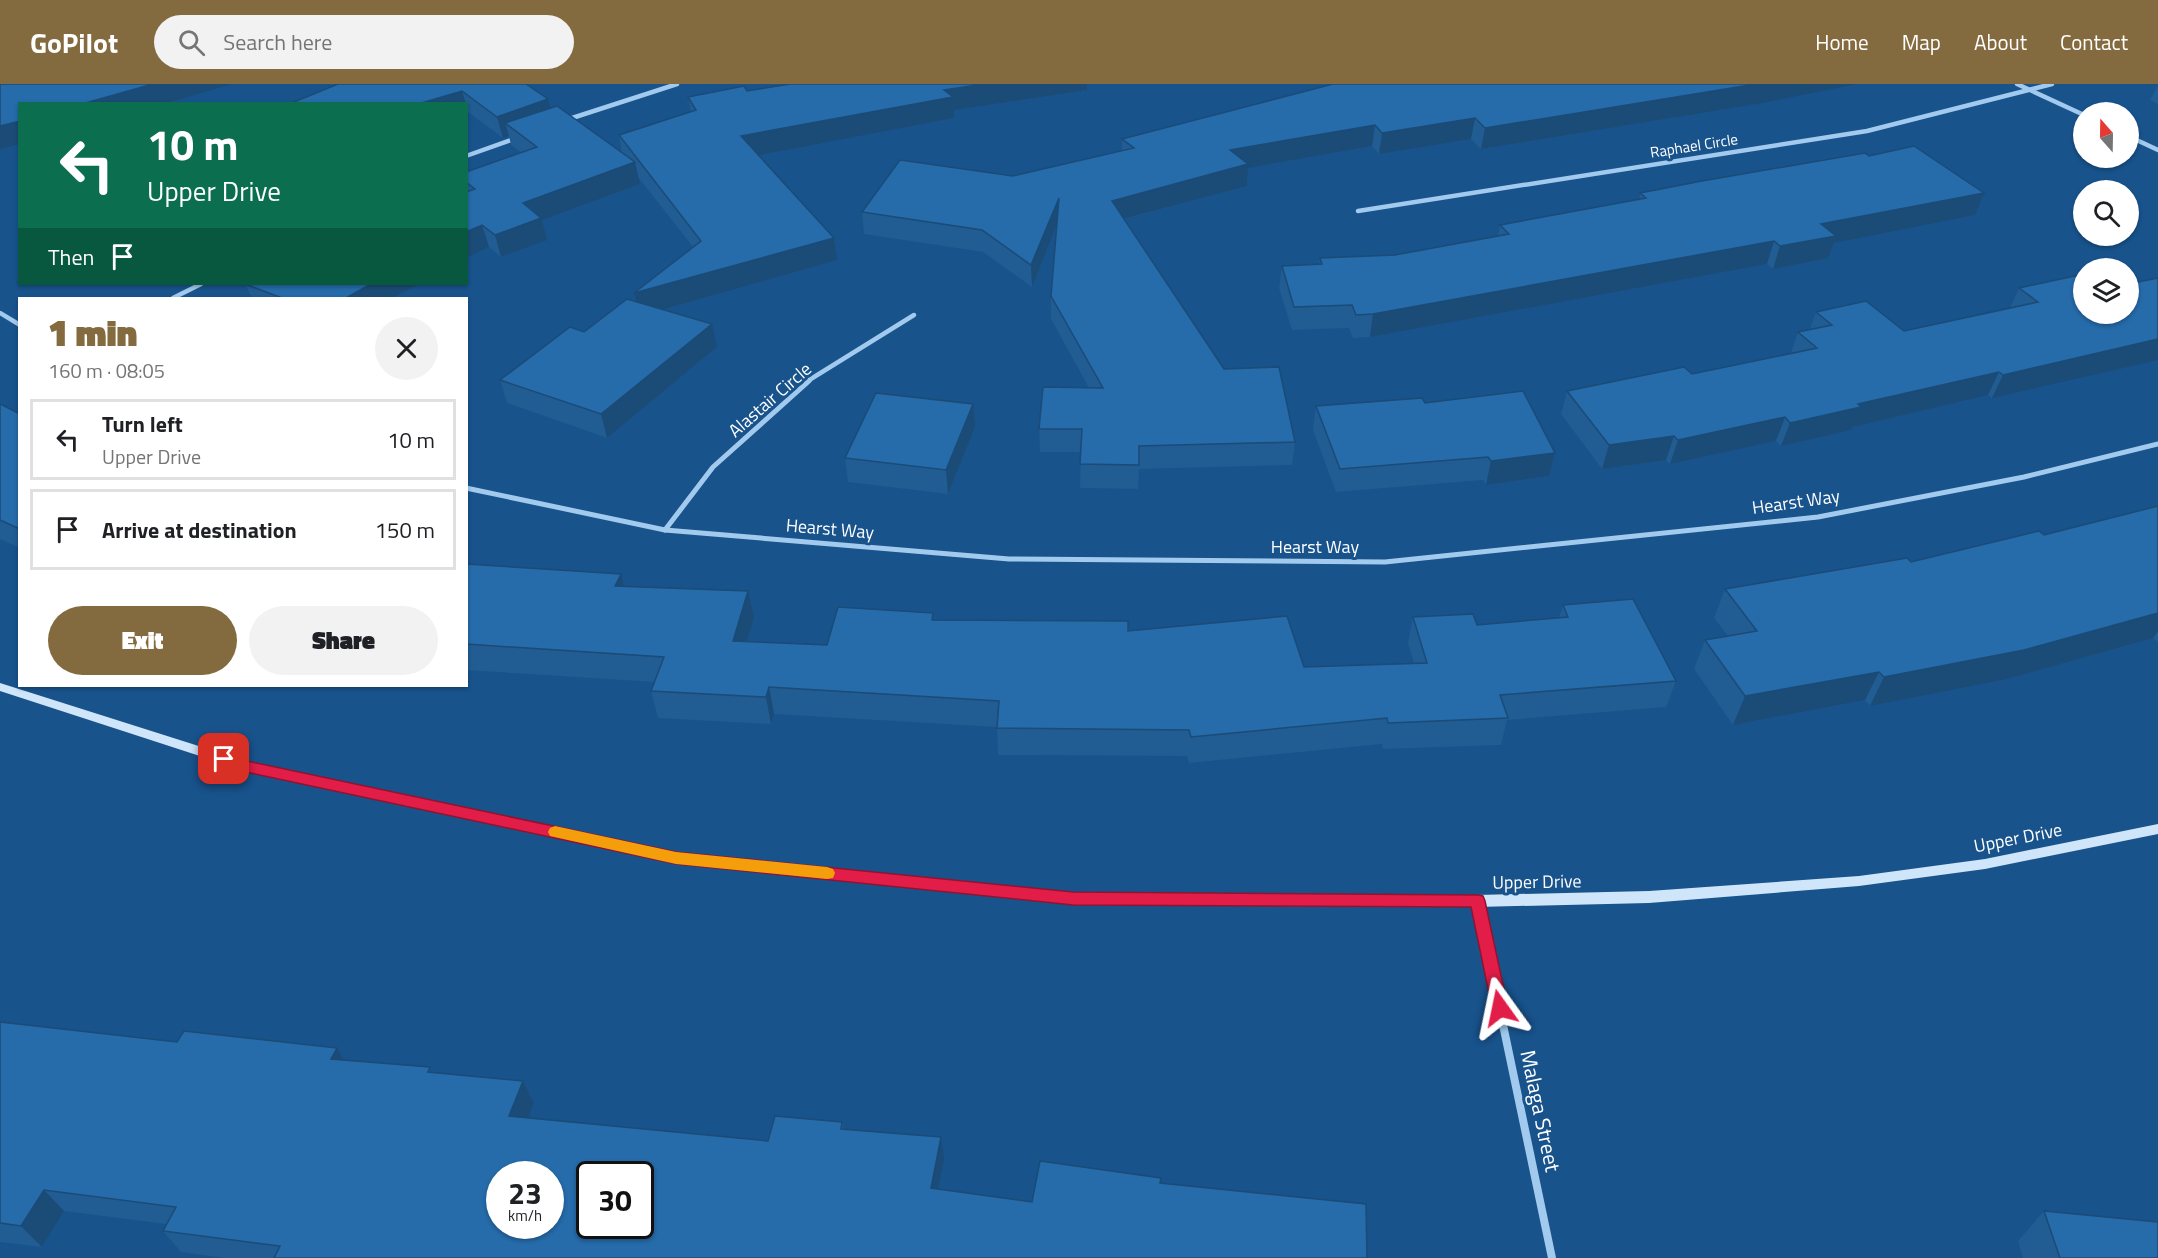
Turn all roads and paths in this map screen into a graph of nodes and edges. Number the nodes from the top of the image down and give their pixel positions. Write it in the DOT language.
graph roads {
  1 [pos="677,84"];
  2 [pos="2017,84"];
  3 [pos="2052,84"];
  4 [pos="2030,90"];
  5 [pos="2073,110"];
  6 [pos="563,121"];
  7 [pos="520,137"];
  8 [pos="2139,141"];
  9 [pos="2158,150"];
  10 [pos="468,155"];
  11 [pos="1358,211"];
  12 [pos="199,285"];
  13 [pos="174,297"];
  14 [pos="0,313"];
  15 [pos="914,315"];
  16 [pos="18,324"];
  17 [pos="2158,444"];
  18 [pos="468,488"];
  19 [pos="665,530"];
  20 [pos="0,687"];
  21 [pos="2158,830"];
  22 [pos="1478,901"];
  23 [pos="1552,1258"];
  1 -- 6 [label="street"];
  2 -- 4 [label="street"];
  3 -- 4 [label="street, Raphael Circle"];
  4 -- 5 [label="street"];
  4 -- 11 [label="street, Raphael Circle"];
  7 -- 10 [label="street"];
  8 -- 9 [label="street"];
  12 -- 13 [label="street"];
  14 -- 16 [label="street"];
  15 -- 19 [label="street, Alastair Circle"];
  17 -- 19 [label="street, Hearst Way"];
  18 -- 19 [label="street, Hearst Way"];
  20 -- 22 [label="main road, Upper Drive"];
  21 -- 22 [label="main road, Upper Drive"];
  22 -- 23 [label="street, Malaga Street"];
}
